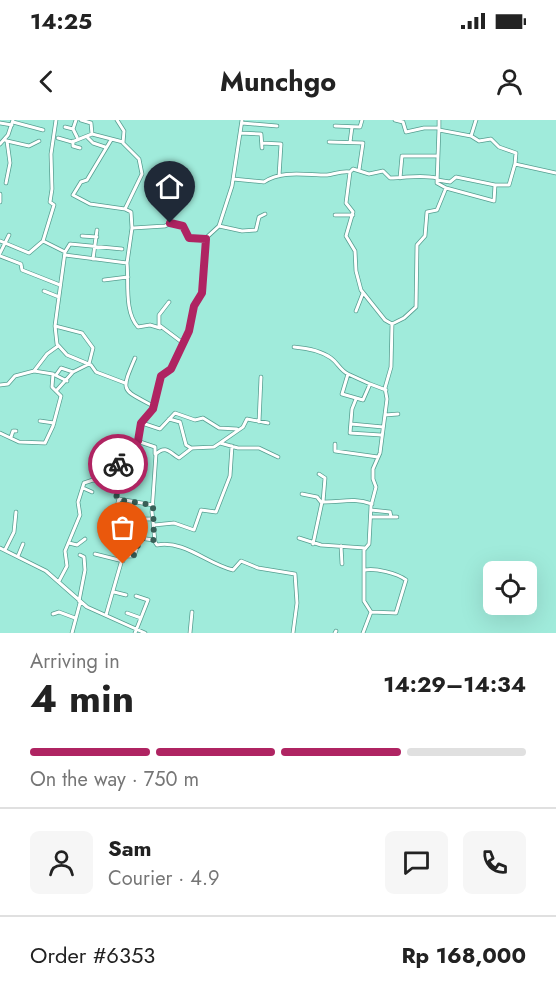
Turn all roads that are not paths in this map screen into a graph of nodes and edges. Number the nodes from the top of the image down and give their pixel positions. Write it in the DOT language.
graph roads {
  1 [pos="56,120"];
  2 [pos="76,120"];
  3 [pos="81,120"];
  4 [pos="117,120"];
  5 [pos="362,120"];
  6 [pos="395,120"];
  7 [pos="439,120"];
  8 [pos="476,120"];
  9 [pos="12,122"];
  10 [pos="92,122"];
  11 [pos="242,122"];
  12 [pos="0,123"];
  13 [pos="277,126"];
  14 [pos="335,126"];
  15 [pos="65,127"];
  16 [pos="352,127"];
  17 [pos="73,129"];
  18 [pos="439,129"];
  19 [pos="43,130"];
  20 [pos="240,133"];
  21 [pos="92,134"];
  22 [pos="471,136"];
  23 [pos="78,137"];
  24 [pos="87,137"];
  25 [pos="57,138"];
  26 [pos="6,140"];
  27 [pos="111,140"];
  28 [pos="39,141"];
  29 [pos="73,141"];
  30 [pos="123,142"];
  31 [pos="329,142"];
  32 [pos="350,142"];
  33 [pos="0,144"];
  34 [pos="105,147"];
  35 [pos="80,148"];
  36 [pos="437,156"];
  37 [pos="515,164"];
  38 [pos="359,170"];
  39 [pos="350,172"];
  40 [pos="556,173"];
  41 [pos="279,177"];
  42 [pos="400,178"];
  43 [pos="233,179"];
  44 [pos="437,179"];
  45 [pos="6,183"];
  46 [pos="495,185"];
  47 [pos="446,188"];
  48 [pos="0,194"];
  49 [pos="0,202"];
  50 [pos="125,208"];
  51 [pos="265,214"];
  52 [pos="335,215"];
  53 [pos="353,215"];
  54 [pos="219,226"];
  55 [pos="132,228"];
  56 [pos="97,230"];
  57 [pos="9,235"];
  58 [pos="82,236"];
  59 [pos="97,237"];
  60 [pos="206,239"];
  61 [pos="0,241"];
  62 [pos="43,241"];
  63 [pos="7,242"];
  64 [pos="95,247"];
  65 [pos="122,249"];
  66 [pos="0,252"];
  67 [pos="65,254"];
  68 [pos="93,259"];
  69 [pos="127,262"];
  70 [pos="129,277"];
  71 [pos="104,280"];
  72 [pos="60,285"];
  73 [pos="44,291"];
  74 [pos="363,293"];
  75 [pos="59,297"];
  76 [pos="169,302"];
  77 [pos="356,311"];
  78 [pos="393,324"];
  79 [pos="55,326"];
  80 [pos="160,328"];
  81 [pos="183,343"];
  82 [pos="57,345"];
  83 [pos="294,347"];
  84 [pos="135,358"];
  85 [pos="89,364"];
  86 [pos="34,371"];
  87 [pos="73,372"];
  88 [pos="348,374"];
  89 [pos="54,375"];
  90 [pos="261,378"];
  91 [pos="67,381"];
  92 [pos="125,383"];
  93 [pos="370,384"];
  94 [pos="0,385"];
  95 [pos="386,390"];
  96 [pos="56,391"];
  97 [pos="356,399"];
  98 [pos="153,406"];
  99 [pos="398,414"];
  100 [pos="385,416"];
  101 [pos="169,419"];
  102 [pos="40,421"];
  103 [pos="259,422"];
  104 [pos="54,423"];
  105 [pos="142,423"];
  106 [pos="268,423"];
  107 [pos="351,424"];
  108 [pos="383,427"];
  109 [pos="238,429"];
  110 [pos="16,431"];
  111 [pos="0,433"];
  112 [pos="381,435"];
  113 [pos="11,437"];
  114 [pos="140,442"];
  115 [pos="220,443"];
  116 [pos="335,444"];
  117 [pos="232,446"];
  118 [pos="194,448"];
  119 [pos="154,456"];
  120 [pos="278,457"];
  121 [pos="378,457"];
  122 [pos="319,474"];
  123 [pos="107,480"];
  124 [pos="83,488"];
  125 [pos="92,492"];
  126 [pos="302,494"];
  127 [pos="119,500"];
  128 [pos="323,502"];
  129 [pos="372,504"];
  130 [pos="153,505"];
  131 [pos="371,510"];
  132 [pos="16,512"];
  133 [pos="371,517"];
  134 [pos="391,517"];
  135 [pos="397,517"];
  136 [pos="153,519"];
  137 [pos="154,525"];
  138 [pos="109,527"];
  139 [pos="140,538"];
  140 [pos="299,538"];
  141 [pos="85,539"];
  142 [pos="154,540"];
  143 [pos="69,543"];
  144 [pos="23,544"];
  145 [pos="313,544"];
  146 [pos="341,546"];
  147 [pos="0,548"];
  148 [pos="365,548"];
  149 [pos="5,550"];
  150 [pos="95,554"];
  151 [pos="80,555"];
  152 [pos="18,556"];
  153 [pos="123,561"];
  154 [pos="342,564"];
  155 [pos="365,570"];
  156 [pos="58,581"];
  157 [pos="114,592"];
  158 [pos="126,595"];
  159 [pos="136,596"];
  160 [pos="79,602"];
  161 [pos="192,612"];
  162 [pos="371,612"];
  163 [pos="127,613"];
  164 [pos="53,614"];
  165 [pos="106,615"];
  166 [pos="75,618"];
  167 [pos="141,618"];
  168 [pos="135,631"];
  169 [pos="72,633"];
  170 [pos="145,633"];
  171 [pos="190,633"];
  172 [pos="293,633"];
  173 [pos="363,633"];
  1 -- 62 [label="street"];
  2 -- 17 [label="street"];
  3 -- 10 [label="street"];
  4 -- 30 [label="street"];
  5 -- 16 [label="street"];
  6 -- 18 [label="street"];
  7 -- 18 [label="street"];
  8 -- 22 [label="street"];
  9 -- 12 [label="street"];
  9 -- 19 [label="street"];
  9 -- 26 [label="street"];
  10 -- 21 [label="street"];
  11 -- 13 [label="street"];
  11 -- 20 [label="street"];
  14 -- 16 [label="street"];
  15 -- 17 [label="street"];
  16 -- 32 [label="street"];
  17 -- 23 [label="street"];
  18 -- 22 [label="street"];
  18 -- 36 [label="street"];
  20 -- 41 [label="street"];
  20 -- 43 [label="street"];
  21 -- 24 [label="street"];
  21 -- 27 [label="street"];
  22 -- 37 [label="street"];
  23 -- 24 [label="street"];
  23 -- 29 [label="street"];
  24 -- 34 [label="street"];
  25 -- 29 [label="street"];
  26 -- 28 [label="street"];
  26 -- 33 [label="street"];
  26 -- 45 [label="street"];
  27 -- 30 [label="street"];
  27 -- 34 [label="street"];
  29 -- 35 [label="street"];
  30 -- 50 [label="street"];
  31 -- 32 [label="street"];
  32 -- 38 [label="street"];
  34 -- 50 [label="street"];
  36 -- 42 [label="street"];
  36 -- 44 [label="street"];
  37 -- 40 [label="street"];
  37 -- 46 [label="street"];
  38 -- 39 [label="street"];
  38 -- 42 [label="street"];
  39 -- 41 [label="street"];
  39 -- 53 [label="street"];
  41 -- 43 [label="street"];
  42 -- 44 [label="street"];
  43 -- 54 [label="street"];
  44 -- 46 [label="street"];
  44 -- 47 [label="street"];
  46 -- 47 [label="street"];
  47 -- 78 [label="street"];
  48 -- 49 [label="street"];
  50 -- 55 [label="street"];
  51 -- 54 [label="street"];
  52 -- 53 [label="street"];
  53 -- 74 [label="street"];
  54 -- 60 [label="street"];
  55 -- 60 [label="street"];
  55 -- 69 [label="street"];
  56 -- 59 [label="street"];
  57 -- 63 [label="street"];
  58 -- 59 [label="street"];
  59 -- 64 [label="street"];
  60 -- 81 [label="street"];
  61 -- 63 [label="street"];
  62 -- 63 [label="street"];
  62 -- 67 [label="street"];
  63 -- 66 [label="street"];
  64 -- 65 [label="street"];
  64 -- 67 [label="street"];
  64 -- 68 [label="street"];
  66 -- 72 [label="street"];
  67 -- 68 [label="street"];
  67 -- 72 [label="street"];
  68 -- 69 [label="street"];
  69 -- 70 [label="street"];
  70 -- 71 [label="street"];
  70 -- 80 [label="street"];
  72 -- 75 [label="street"];
  73 -- 75 [label="street"];
  74 -- 77 [label="street"];
  74 -- 78 [label="street"];
  75 -- 79 [label="street"];
  76 -- 80 [label="street"];
  78 -- 95 [label="street"];
  79 -- 82 [label="street"];
  79 -- 85 [label="street"];
  80 -- 81 [label="street"];
  81 -- 98 [label="street"];
  82 -- 85 [label="street"];
  82 -- 86 [label="street"];
  83 -- 88 [label="street"];
  84 -- 92 [label="street"];
  85 -- 87 [label="street"];
  85 -- 92 [label="street"];
  86 -- 89 [label="street"];
  86 -- 94 [label="street"];
  87 -- 89 [label="street"];
  87 -- 91 [label="street"];
  88 -- 93 [label="street"];
  88 -- 97 [label="street"];
  89 -- 91 [label="street"];
  89 -- 96 [label="street"];
  90 -- 103 [label="street"];
  91 -- 96 [label="street"];
  92 -- 98 [label="street"];
  93 -- 95 [label="street"];
  93 -- 97 [label="street"];
  95 -- 100 [label="street"];
  96 -- 104 [label="street"];
  97 -- 107 [label="street"];
  98 -- 105 [label="street"];
  99 -- 100 [label="street"];
  100 -- 108 [label="street"];
  101 -- 105 [label="street"];
  101 -- 109 [label="street"];
  101 -- 118 [label="street"];
  102 -- 104 [label="street"];
  103 -- 106 [label="street"];
  103 -- 109 [label="street"];
  104 -- 113 [label="street"];
  105 -- 123 [label="street"];
  107 -- 108 [label="street"];
  107 -- 112 [label="street"];
  108 -- 112 [label="street"];
  109 -- 115 [label="street"];
  110 -- 113 [label="street"];
  111 -- 113 [label="street"];
  112 -- 121 [label="street"];
  114 -- 119 [label="street"];
  115 -- 117 [label="street"];
  115 -- 118 [label="street"];
  116 -- 121 [label="street"];
  117 -- 120 [label="street"];
  117 -- 137 [label="street"];
  118 -- 119 [label="street"];
  119 -- 130 [label="street"];
  121 -- 129 [label="street"];
  122 -- 128 [label="street"];
  123 -- 124 [label="street"];
  123 -- 127 [label="street"];
  124 -- 125 [label="street"];
  124 -- 143 [label="street"];
  126 -- 128 [label="street"];
  127 -- 130 [label="street"];
  127 -- 136 [label="street"];
  128 -- 129 [label="street"];
  128 -- 145 [label="street"];
  129 -- 131 [label="street"];
  130 -- 136 [label="street"];
  131 -- 133 [label="street"];
  131 -- 134 [label="street"];
  132 -- 149 [label="street"];
  133 -- 134 [label="street"];
  133 -- 148 [label="street"];
  134 -- 135 [label="street"];
  136 -- 137 [label="street"];
  137 -- 142 [label="street"];
  138 -- 139 [label="street"];
  139 -- 142 [label="street"];
  139 -- 153 [label="street"];
  140 -- 145 [label="street"];
  141 -- 143 [label="street"];
  142 -- 172 [label="street"];
  143 -- 156 [label="street"];
  144 -- 152 [label="street"];
  145 -- 146 [label="street"];
  146 -- 148 [label="street"];
  146 -- 154 [label="street"];
  147 -- 149 [label="street"];
  148 -- 155 [label="street"];
  149 -- 152 [label="street"];
  150 -- 153 [label="street"];
  151 -- 160 [label="street"];
  152 -- 156 [label="street"];
  153 -- 157 [label="street"];
  155 -- 162 [label="street"];
  155 -- 162 [label="street"];
  156 -- 160 [label="street"];
  157 -- 158 [label="street"];
  157 -- 165 [label="street"];
  159 -- 167 [label="street"];
  160 -- 165 [label="street"];
  160 -- 166 [label="street"];
  161 -- 171 [label="street"];
  162 -- 173 [label="street"];
  163 -- 167 [label="street"];
  164 -- 166 [label="street"];
  165 -- 168 [label="street"];
  166 -- 169 [label="street"];
  167 -- 168 [label="street"];
  168 -- 170 [label="street"];
}
